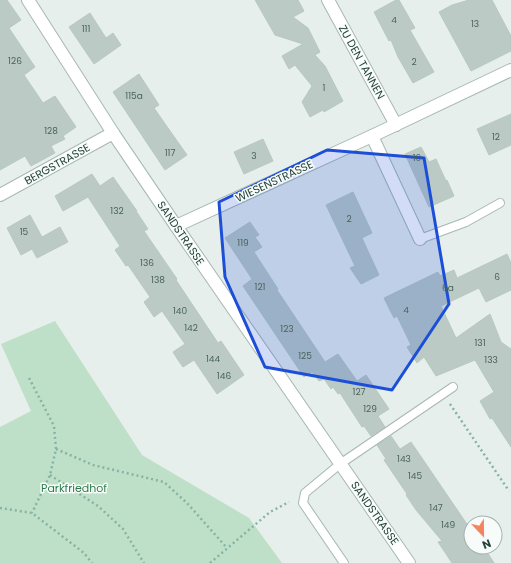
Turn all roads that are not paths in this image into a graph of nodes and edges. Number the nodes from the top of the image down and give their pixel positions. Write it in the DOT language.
graph roads {
  1 [pos="28,0"];
  2 [pos="328,0"];
  3 [pos="511,70"];
  4 [pos="396,125"];
  5 [pos="113,133"];
  6 [pos="372,136"];
  7 [pos="0,195"];
  8 [pos="500,203"];
  9 [pos="176,226"];
  10 [pos="420,239"];
  11 [pos="453,386"];
  12 [pos="340,464"];
  13 [pos="344,563"];
  14 [pos="409,563"];
  1 -- 5 [label="street, SANDSTRASSE"];
  2 -- 4 [label="street, ZU DEN TANNEN"];
  3 -- 4 [label="street, WIESENSTRASSE"];
  4 -- 6 [label="street, WIESENSTRASSE"];
  5 -- 7 [label="street, BERGSTRASSE"];
  5 -- 9 [label="street, SANDSTRASSE"];
  6 -- 9 [label="street, WIESENSTRASSE"];
  6 -- 10 [label="street"];
  8 -- 10 [label="lane"];
  9 -- 12 [label="street, SANDSTRASSE"];
  11 -- 12 [label="lane"];
  12 -- 13 [label="lane"];
  12 -- 14 [label="street, SANDSTRASSE"];
}
